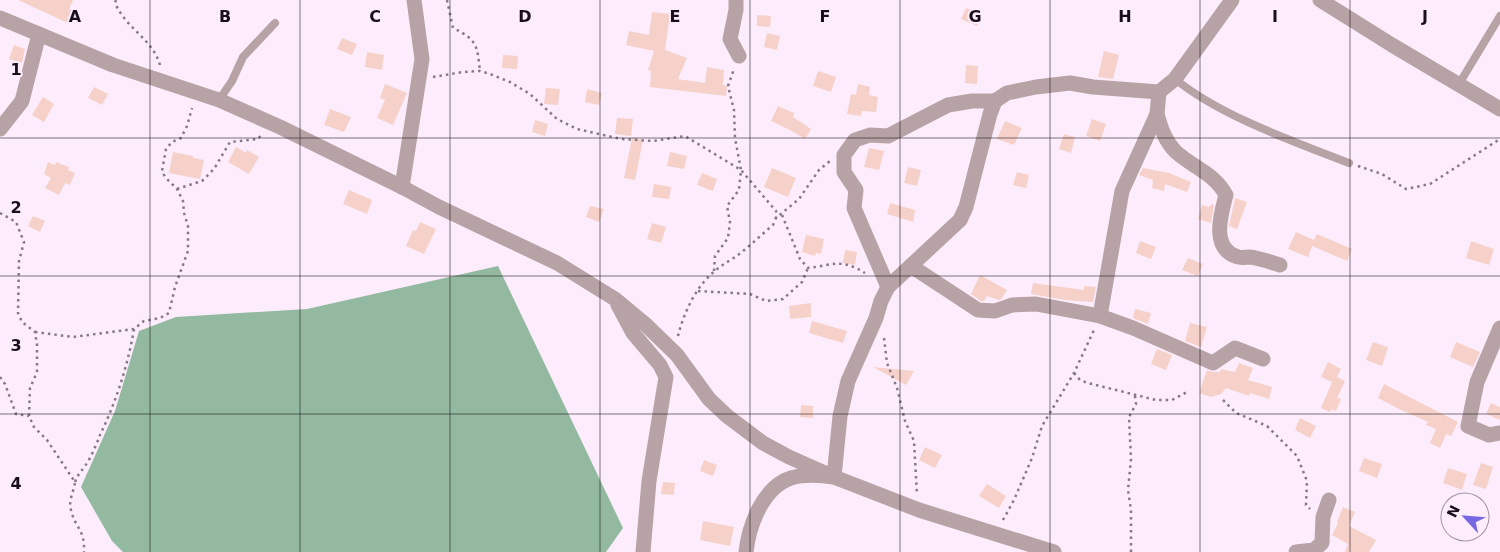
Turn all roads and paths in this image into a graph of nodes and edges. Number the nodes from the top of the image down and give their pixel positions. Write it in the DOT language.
graph roads {
  1 [pos="116,0"];
  2 [pos="414,0"];
  3 [pos="447,0"];
  4 [pos="736,0"];
  5 [pos="1232,0"];
  6 [pos="1320,0"];
  7 [pos="1500,16"];
  8 [pos="0,18"];
  9 [pos="275,23"];
  10 [pos="39,34"];
  11 [pos="739,56"];
  12 [pos="480,72"];
  13 [pos="420,79"];
  14 [pos="1175,79"];
  15 [pos="164,81"];
  16 [pos="1460,84"];
  17 [pos="1159,92"];
  18 [pos="198,93"];
  19 [pos="219,100"];
  20 [pos="995,101"];
  21 [pos="1500,109"];
  22 [pos="1157,114"];
  23 [pos="280,127"];
  24 [pos="0,129"];
  25 [pos="1500,139"];
  26 [pos="844,155"];
  27 [pos="1349,163"];
  28 [pos="740,170"];
  29 [pos="402,187"];
  30 [pos="177,189"];
  31 [pos="0,213"];
  32 [pos="782,215"];
  33 [pos="776,218"];
  34 [pos="1280,265"];
  35 [pos="911,266"];
  36 [pos="808,268"];
  37 [pos="714,272"];
  38 [pos="888,288"];
  39 [pos="698,291"];
  40 [pos="615,299"];
  41 [pos="1100,316"];
  42 [pos="876,318"];
  43 [pos="1500,328"];
  44 [pos="134,329"];
  45 [pos="35,332"];
  46 [pos="677,355"];
  47 [pos="1263,360"];
  48 [pos="1074,373"];
  49 [pos="0,378"];
  50 [pos="1189,391"];
  51 [pos="1135,396"];
  52 [pos="1223,400"];
  53 [pos="29,416"];
  54 [pos="1500,433"];
  55 [pos="834,477"];
  56 [pos="75,482"];
  57 [pos="1329,500"];
  58 [pos="919,510"];
  59 [pos="1311,511"];
  60 [pos="995,535"];
  61 [pos="643,551"];
  62 [pos="84,552"];
  63 [pos="746,552"];
  64 [pos="1054,552"];
  65 [pos="1131,552"];
  66 [pos="1296,552"];
  1 -- 15 [label="path"];
  2 -- 13 [label="street"];
  3 -- 12 [label="path"];
  4 -- 11 [label="street"];
  5 -- 14 [label="street"];
  6 -- 16 [label="street"];
  7 -- 16 [label="lane"];
  8 -- 10 [label="street"];
  9 -- 19 [label="lane"];
  10 -- 15 [label="street"];
  10 -- 24 [label="street"];
  11 -- 28 [label="path"];
  12 -- 13 [label="path"];
  12 -- 28 [label="path"];
  13 -- 29 [label="street"];
  14 -- 17 [label="street"];
  14 -- 27 [label="lane"];
  15 -- 18 [label="street"];
  16 -- 21 [label="street"];
  17 -- 20 [label="street"];
  17 -- 22 [label="street"];
  18 -- 19 [label="street"];
  18 -- 30 [label="path"];
  19 -- 23 [label="street"];
  20 -- 26 [label="street"];
  20 -- 35 [label="street"];
  22 -- 34 [label="street"];
  22 -- 41 [label="street"];
  23 -- 29 [label="street"];
  23 -- 30 [label="path"];
  25 -- 27 [label="path"];
  26 -- 32 [label="path"];
  26 -- 38 [label="street"];
  28 -- 33 [label="path"];
  28 -- 37 [label="path"];
  29 -- 40 [label="street"];
  30 -- 44 [label="path"];
  31 -- 45 [label="path"];
  32 -- 33 [label="path"];
  32 -- 36 [label="path"];
  33 -- 37 [label="path"];
  35 -- 38 [label="street"];
  35 -- 41 [label="street"];
  36 -- 38 [label="path"];
  36 -- 39 [label="path"];
  37 -- 39 [label="path"];
  38 -- 42 [label="street"];
  39 -- 46 [label="path"];
  40 -- 46 [label="street"];
  40 -- 61 [label="street"];
  41 -- 47 [label="street"];
  41 -- 48 [label="path"];
  42 -- 55 [label="street"];
  42 -- 58 [label="path"];
  43 -- 54 [label="street"];
  44 -- 45 [label="path"];
  44 -- 56 [label="path"];
  45 -- 53 [label="path"];
  46 -- 55 [label="street"];
  48 -- 51 [label="path"];
  48 -- 60 [label="path"];
  49 -- 53 [label="path"];
  50 -- 51 [label="path"];
  51 -- 65 [label="path"];
  52 -- 59 [label="path"];
  53 -- 56 [label="path"];
  55 -- 58 [label="street"];
  55 -- 63 [label="street"];
  56 -- 62 [label="path"];
  57 -- 66 [label="street"];
  58 -- 60 [label="street"];
  60 -- 64 [label="street"];
}
